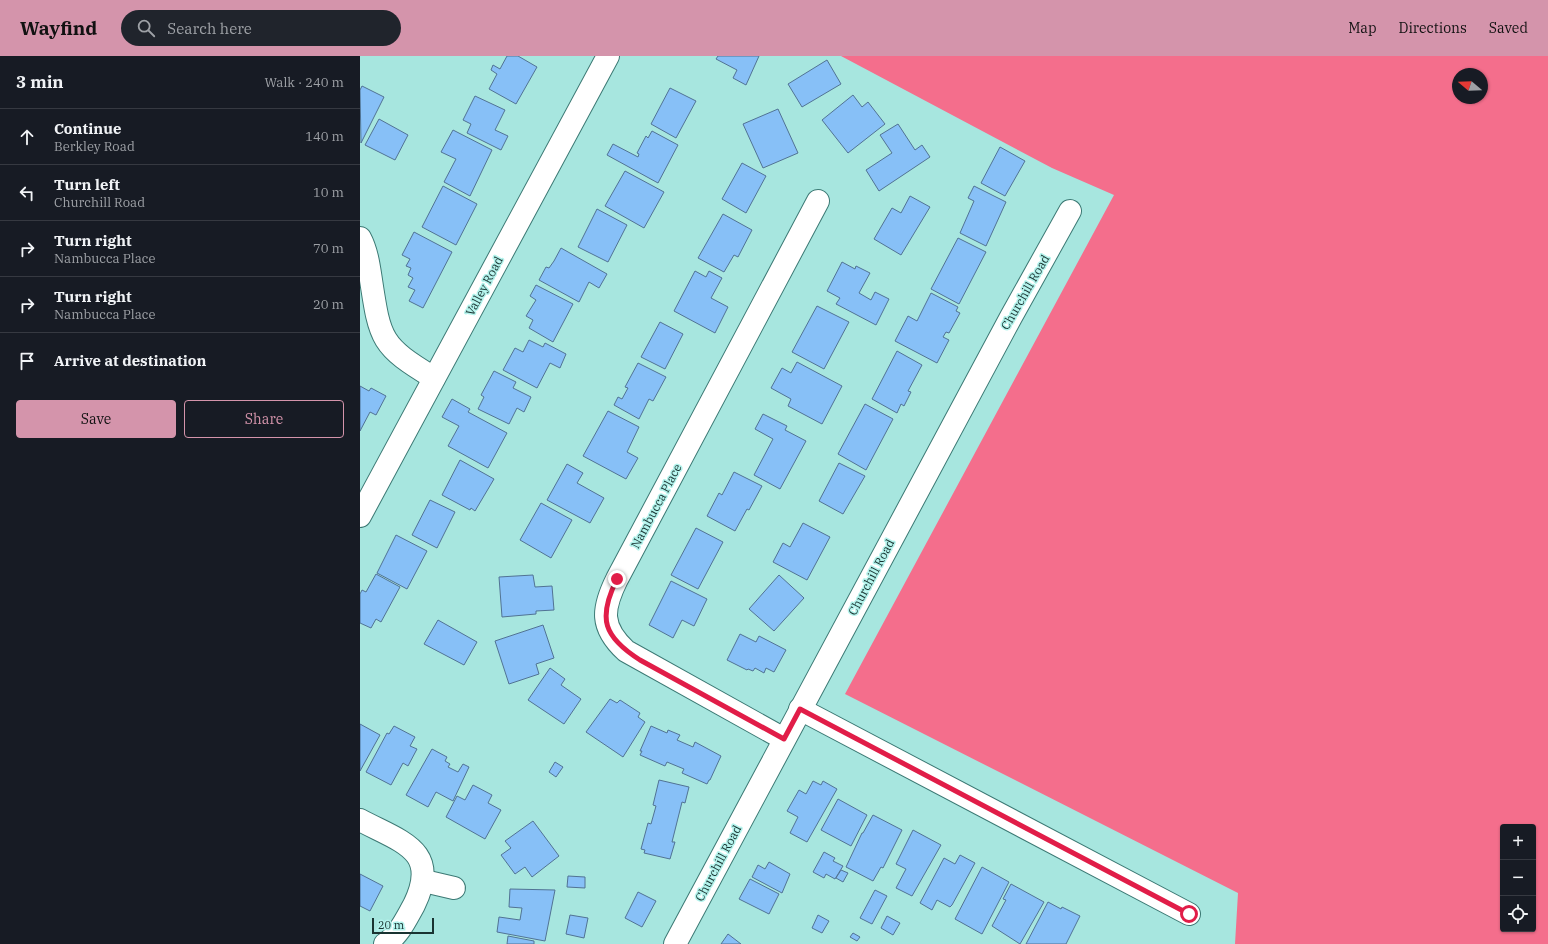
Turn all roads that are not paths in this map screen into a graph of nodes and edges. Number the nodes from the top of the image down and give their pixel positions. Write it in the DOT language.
graph roads {
  1 [pos="608,56"];
  2 [pos="818,201"];
  3 [pos="1070,211"];
  4 [pos="360,238"];
  5 [pos="434,378"];
  6 [pos="360,516"];
  7 [pos="800,709"];
  8 [pos="784,739"];
  9 [pos="360,820"];
  10 [pos="424,881"];
  11 [pos="454,888"];
  12 [pos="1189,914"];
  13 [pos="385,944"];
  14 [pos="675,944"];
  1 -- 5 [label="street, Valley Road"];
  2 -- 8 [label="street, Nambucca Place"];
  3 -- 7 [label="street, Churchill Road"];
  4 -- 5 [label="street"];
  5 -- 6 [label="street, Valley Road"];
  7 -- 8 [label="street, Churchill Road"];
  7 -- 12 [label="street"];
  8 -- 14 [label="street, Churchill Road"];
  9 -- 10 [label="street"];
  10 -- 11 [label="street"];
  10 -- 13 [label="street"];
}
